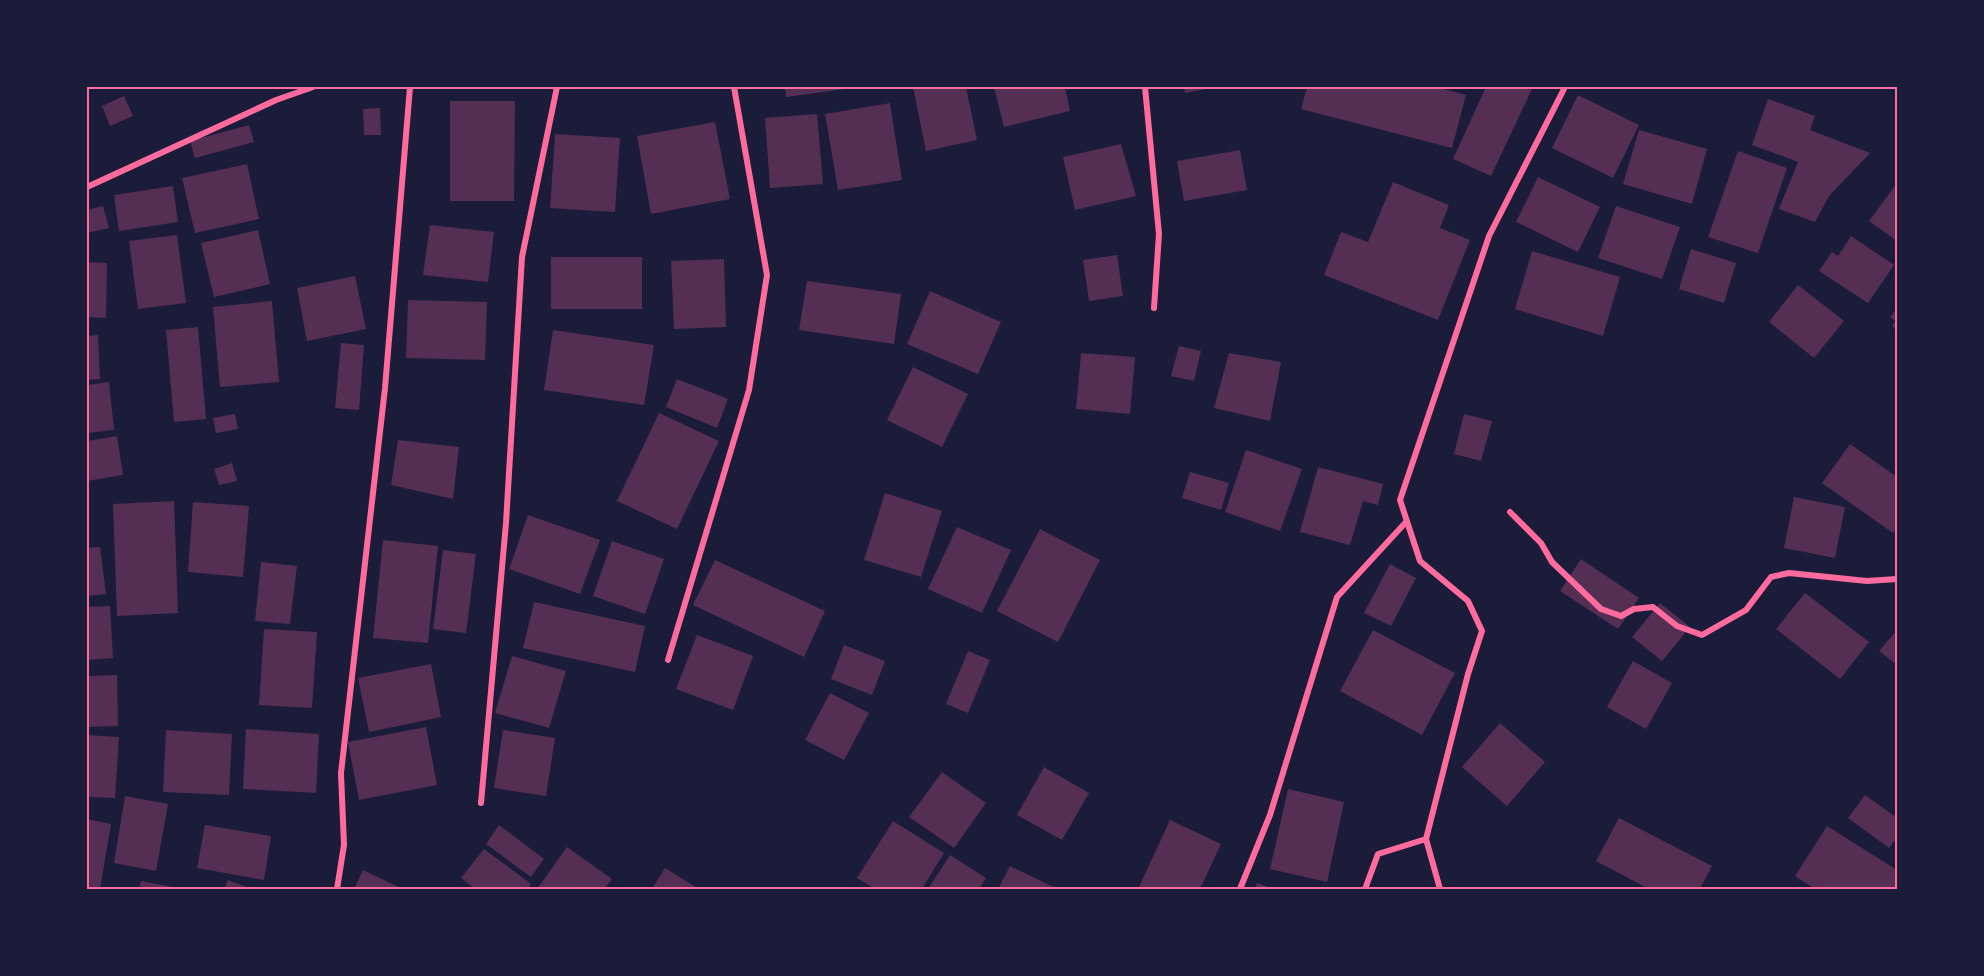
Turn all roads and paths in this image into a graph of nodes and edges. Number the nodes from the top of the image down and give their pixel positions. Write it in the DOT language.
graph roads {
  1 [pos="313,87"];
  2 [pos="410,87"];
  3 [pos="557,87"];
  4 [pos="734,87"];
  5 [pos="1145,87"];
  6 [pos="1565,87"];
  7 [pos="87,188"];
  8 [pos="1154,308"];
  9 [pos="1510,512"];
  10 [pos="1406,522"];
  11 [pos="1897,579"];
  12 [pos="668,660"];
  13 [pos="481,804"];
  14 [pos="1426,839"];
  15 [pos="337,889"];
  16 [pos="1240,889"];
  17 [pos="1365,889"];
  18 [pos="1440,889"];
  1 -- 7 [label="street"];
  2 -- 15 [label="street"];
  3 -- 13 [label="street"];
  4 -- 12 [label="street"];
  5 -- 8 [label="street"];
  6 -- 10 [label="street"];
  9 -- 11 [label="street"];
  10 -- 14 [label="street"];
  10 -- 16 [label="street"];
  14 -- 17 [label="street"];
  14 -- 18 [label="street"];
}
